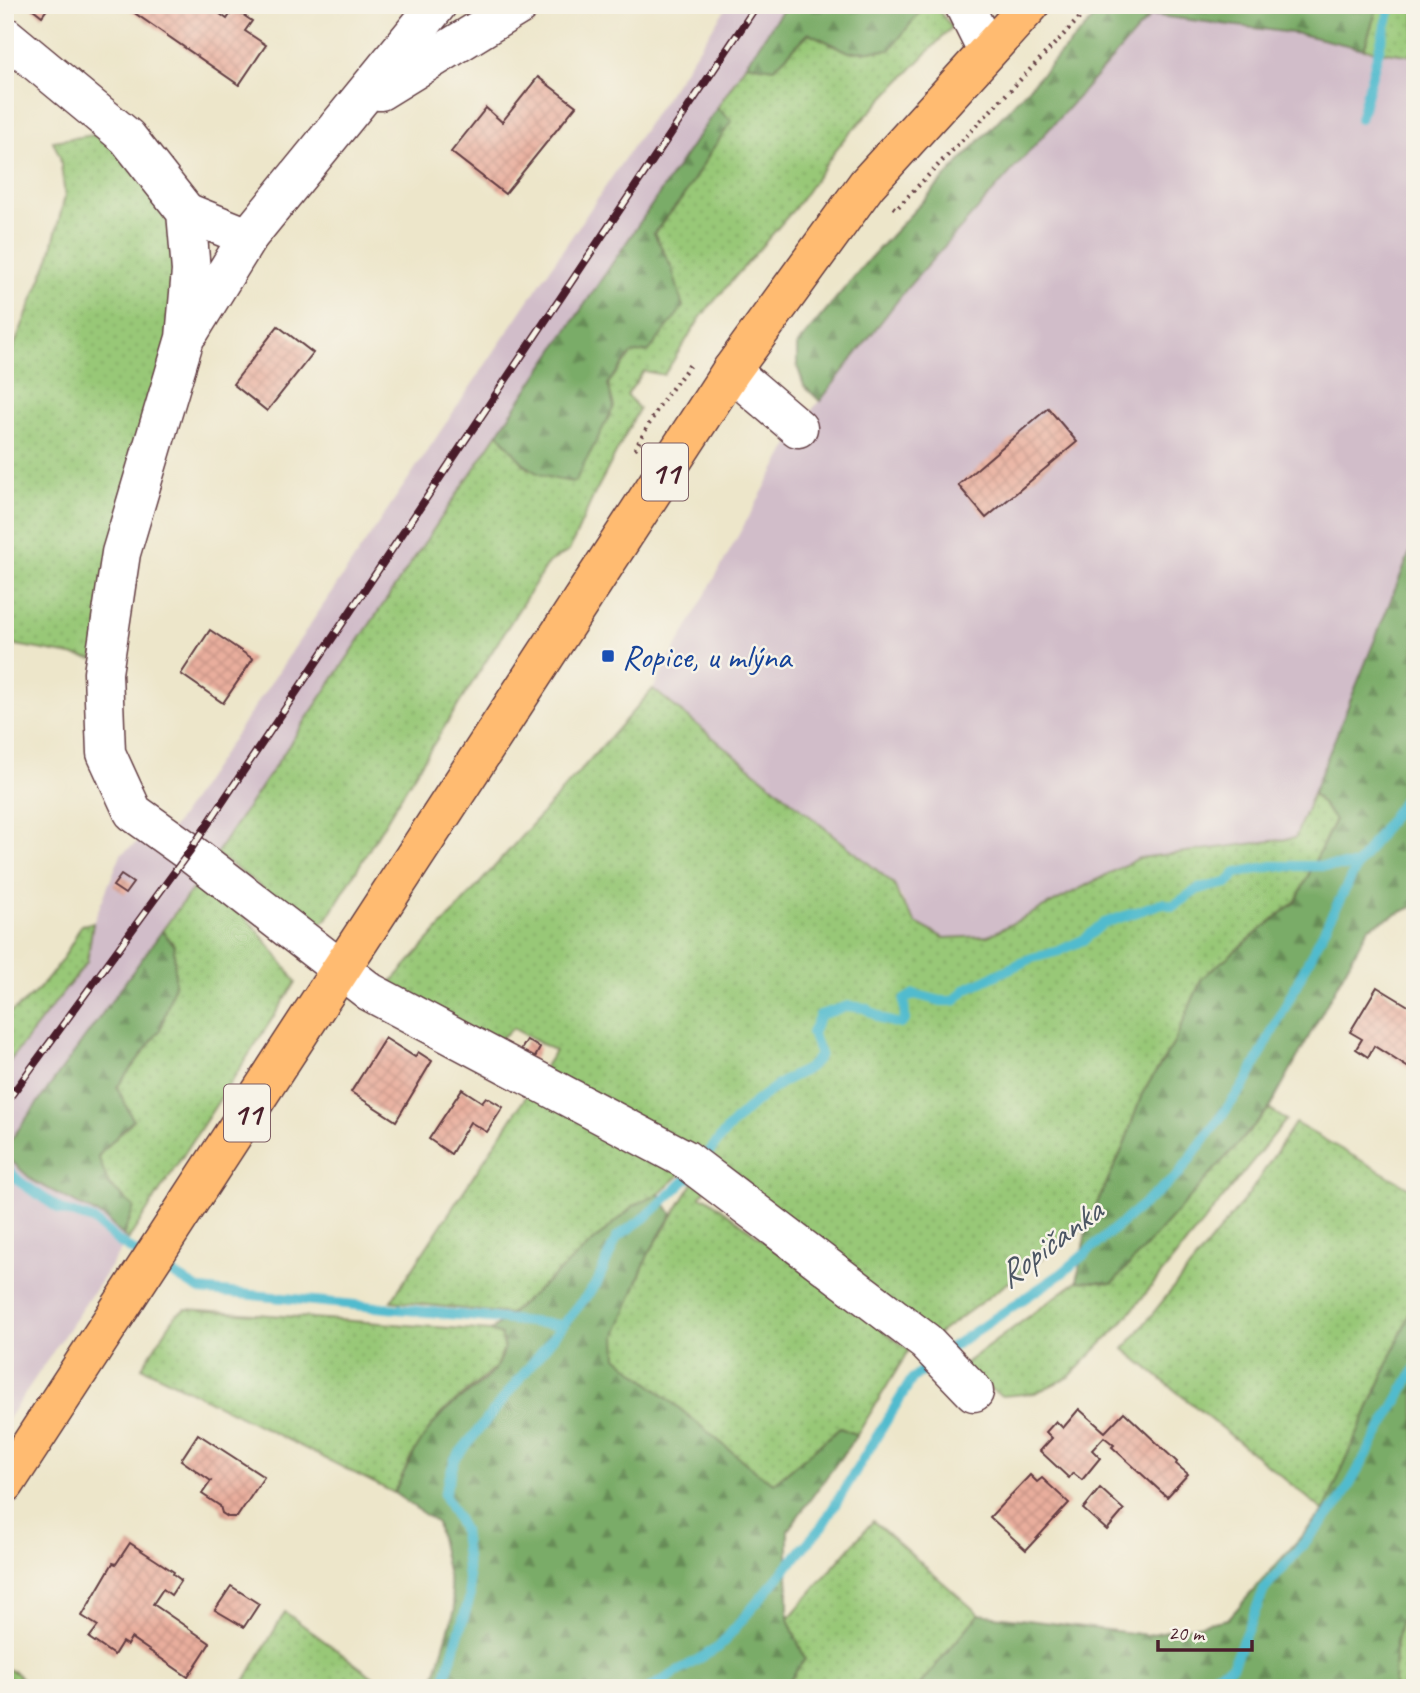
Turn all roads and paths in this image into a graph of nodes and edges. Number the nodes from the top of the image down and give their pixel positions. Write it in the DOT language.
graph roads {
  1 [pos="437,5"];
  2 [pos="520,5"];
  3 [pos="964,5"];
  4 [pos="1030,5"];
  5 [pos="1092,5"];
  6 [pos="5,36"];
  7 [pos="987,51"];
  8 [pos="357,105"];
  9 [pos="867,184"];
  10 [pos="186,212"];
  11 [pos="247,237"];
  12 [pos="186,338"];
  13 [pos="731,371"];
  14 [pos="798,428"];
  15 [pos="341,969"];
  16 [pos="966,1383"];
  17 [pos="5,1484"];
  1 -- 8 [label="street"];
  2 -- 8 [label="street"];
  3 -- 7 [label="street"];
  4 -- 7 [label="main road, 11"];
  5 -- 9 [label="path"];
  6 -- 10 [label="street"];
  7 -- 9 [label="main road, 11"];
  8 -- 11 [label="street"];
  9 -- 13 [label="main road, 11"];
  10 -- 11 [label="street"];
  10 -- 12 [label="street"];
  11 -- 12 [label="street"];
  12 -- 15 [label="street"];
  13 -- 14 [label="street"];
  13 -- 15 [label="main road, 11"];
  15 -- 16 [label="street"];
  15 -- 17 [label="main road, 11"];
}
